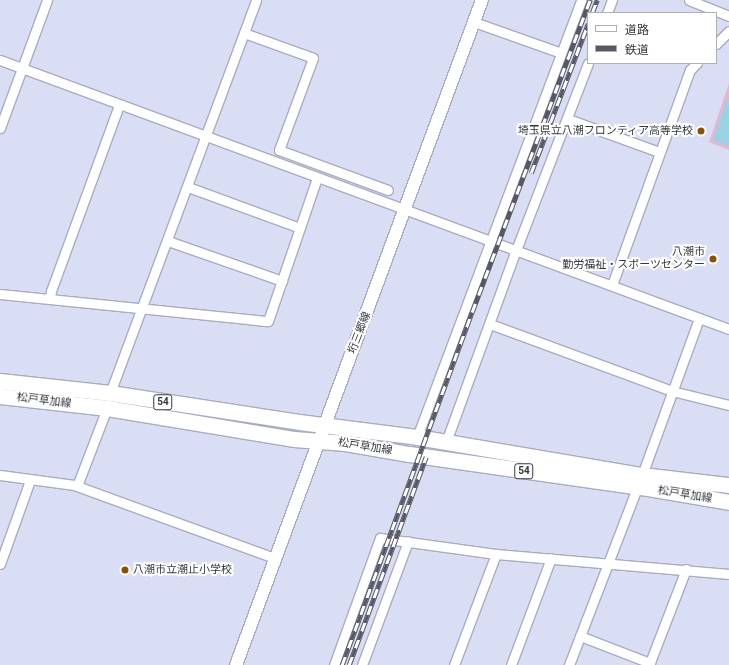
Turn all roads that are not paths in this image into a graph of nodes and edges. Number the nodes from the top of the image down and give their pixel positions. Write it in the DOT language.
graph roads {
  1 [pos="47,0"];
  2 [pos="256,0"];
  3 [pos="482,0"];
  4 [pos="581,0"];
  5 [pos="612,0"];
  6 [pos="689,0"];
  7 [pos="607,12"];
  8 [pos="729,16"];
  9 [pos="474,22"];
  10 [pos="729,31"];
  11 [pos="244,33"];
  12 [pos="717,43"];
  13 [pos="561,53"];
  14 [pos="0,60"];
  15 [pos="588,64"];
  16 [pos="696,64"];
  17 [pos="22,68"];
  18 [pos="119,105"];
  19 [pos="568,119"];
  20 [pos="0,128"];
  21 [pos="206,137"];
  22 [pos="279,150"];
  23 [pos="659,152"];
  24 [pos="274,163"];
  25 [pos="317,178"];
  26 [pos="188,187"];
  27 [pos="388,190"];
  28 [pos="405,210"];
  29 [pos="300,228"];
  30 [pos="168,241"];
  31 [pos="490,242"];
  32 [pos="516,250"];
  33 [pos="282,281"];
  34 [pos="612,285"];
  35 [pos="0,294"];
  36 [pos="50,299"];
  37 [pos="142,310"];
  38 [pos="699,318"];
  39 [pos="490,324"];
  40 [pos="729,329"];
  41 [pos="0,381"];
  42 [pos="672,391"];
  43 [pos="110,394"];
  44 [pos="0,396"];
  45 [pos="729,405"];
  46 [pos="107,408"];
  47 [pos="325,425"];
  48 [pos="417,437"];
  49 [pos="319,441"];
  50 [pos="446,442"];
  51 [pos="0,475"];
  52 [pos="30,480"];
  53 [pos="639,481"];
  54 [pos="729,485"];
  55 [pos="77,486"];
  56 [pos="729,502"];
  57 [pos="408,541"];
  58 [pos="496,554"];
  59 [pos="275,558"];
  60 [pos="551,558"];
  61 [pos="607,563"];
  62 [pos="0,564"];
  63 [pos="686,569"];
  64 [pos="729,574"];
  65 [pos="580,636"];
  66 [pos="456,664"];
  67 [pos="650,664"];
  68 [pos="236,665"];
  69 [pos="334,665"];
  70 [pos="362,665"];
  71 [pos="511,665"];
  72 [pos="569,665"];
  1 -- 17 [label="street"];
  2 -- 11 [label="street"];
  3 -- 9 [label="street, 垳三郷線"];
  4 -- 13 [label="street"];
  5 -- 7 [label="street"];
  6 -- 8 [label="street"];
  9 -- 13 [label="street"];
  9 -- 28 [label="street, 垳三郷線"];
  10 -- 12 [label="street"];
  11 -- 21 [label="street"];
  11 -- 22 [label="street"];
  13 -- 31 [label="street"];
  14 -- 17 [label="street"];
  15 -- 19 [label="street"];
  16 -- 23 [label="street"];
  17 -- 18 [label="street"];
  17 -- 20 [label="street"];
  18 -- 21 [label="street"];
  18 -- 36 [label="street"];
  19 -- 23 [label="street"];
  19 -- 32 [label="street"];
  21 -- 24 [label="street"];
  21 -- 26 [label="street"];
  22 -- 24 [label="street"];
  22 -- 27 [label="street"];
  23 -- 34 [label="street"];
  24 -- 25 [label="street"];
  25 -- 28 [label="street"];
  25 -- 29 [label="street"];
  26 -- 29 [label="street"];
  26 -- 30 [label="street"];
  28 -- 31 [label="street"];
  28 -- 47 [label="street, 垳三郷線"];
  29 -- 33 [label="street"];
  30 -- 33 [label="street"];
  30 -- 37 [label="street"];
  31 -- 32 [label="street"];
  31 -- 48 [label="street"];
  32 -- 34 [label="street"];
  32 -- 39 [label="street"];
  33 -- 37 [label="street"];
  34 -- 38 [label="street"];
  35 -- 36 [label="street"];
  36 -- 37 [label="street"];
  37 -- 43 [label="street"];
  38 -- 40 [label="street"];
  38 -- 42 [label="street"];
  39 -- 42 [label="street"];
  39 -- 50 [label="street"];
  41 -- 43 [label="main road, 松戸草加線 / 54"];
  42 -- 45 [label="street"];
  42 -- 53 [label="street"];
  43 -- 47 [label="main road, 松戸草加線 / 54"];
  44 -- 46 [label="main road, 松戸草加線 / 54"];
  46 -- 49 [label="main road, 松戸草加線 / 54"];
  46 -- 55 [label="street"];
  47 -- 48 [label="main road, 松戸草加線 / 54"];
  47 -- 49 [label="street, 垳三郷線"];
  48 -- 50 [label="main road, 松戸草加線 / 54"];
  49 -- 53 [label="main road, 松戸草加線 / 54"];
  49 -- 59 [label="street, 垳三郷線"];
  50 -- 53 [label="main road, 松戸草加線 / 54"];
  51 -- 52 [label="street"];
  52 -- 55 [label="street"];
  52 -- 62 [label="street"];
  53 -- 54 [label="main road, 松戸草加線 / 54"];
  53 -- 56 [label="main road, 松戸草加線 / 54"];
  53 -- 61 [label="street"];
  55 -- 59 [label="street"];
  57 -- 58 [label="street"];
  57 -- 69 [label="street"];
  57 -- 70 [label="street"];
  58 -- 60 [label="street"];
  58 -- 66 [label="street"];
  59 -- 68 [label="street, 垳三郷線"];
  60 -- 61 [label="street"];
  60 -- 71 [label="street"];
  61 -- 63 [label="street"];
  61 -- 65 [label="street"];
  63 -- 64 [label="street"];
  63 -- 67 [label="street"];
  65 -- 67 [label="street"];
  65 -- 72 [label="street"];
}
